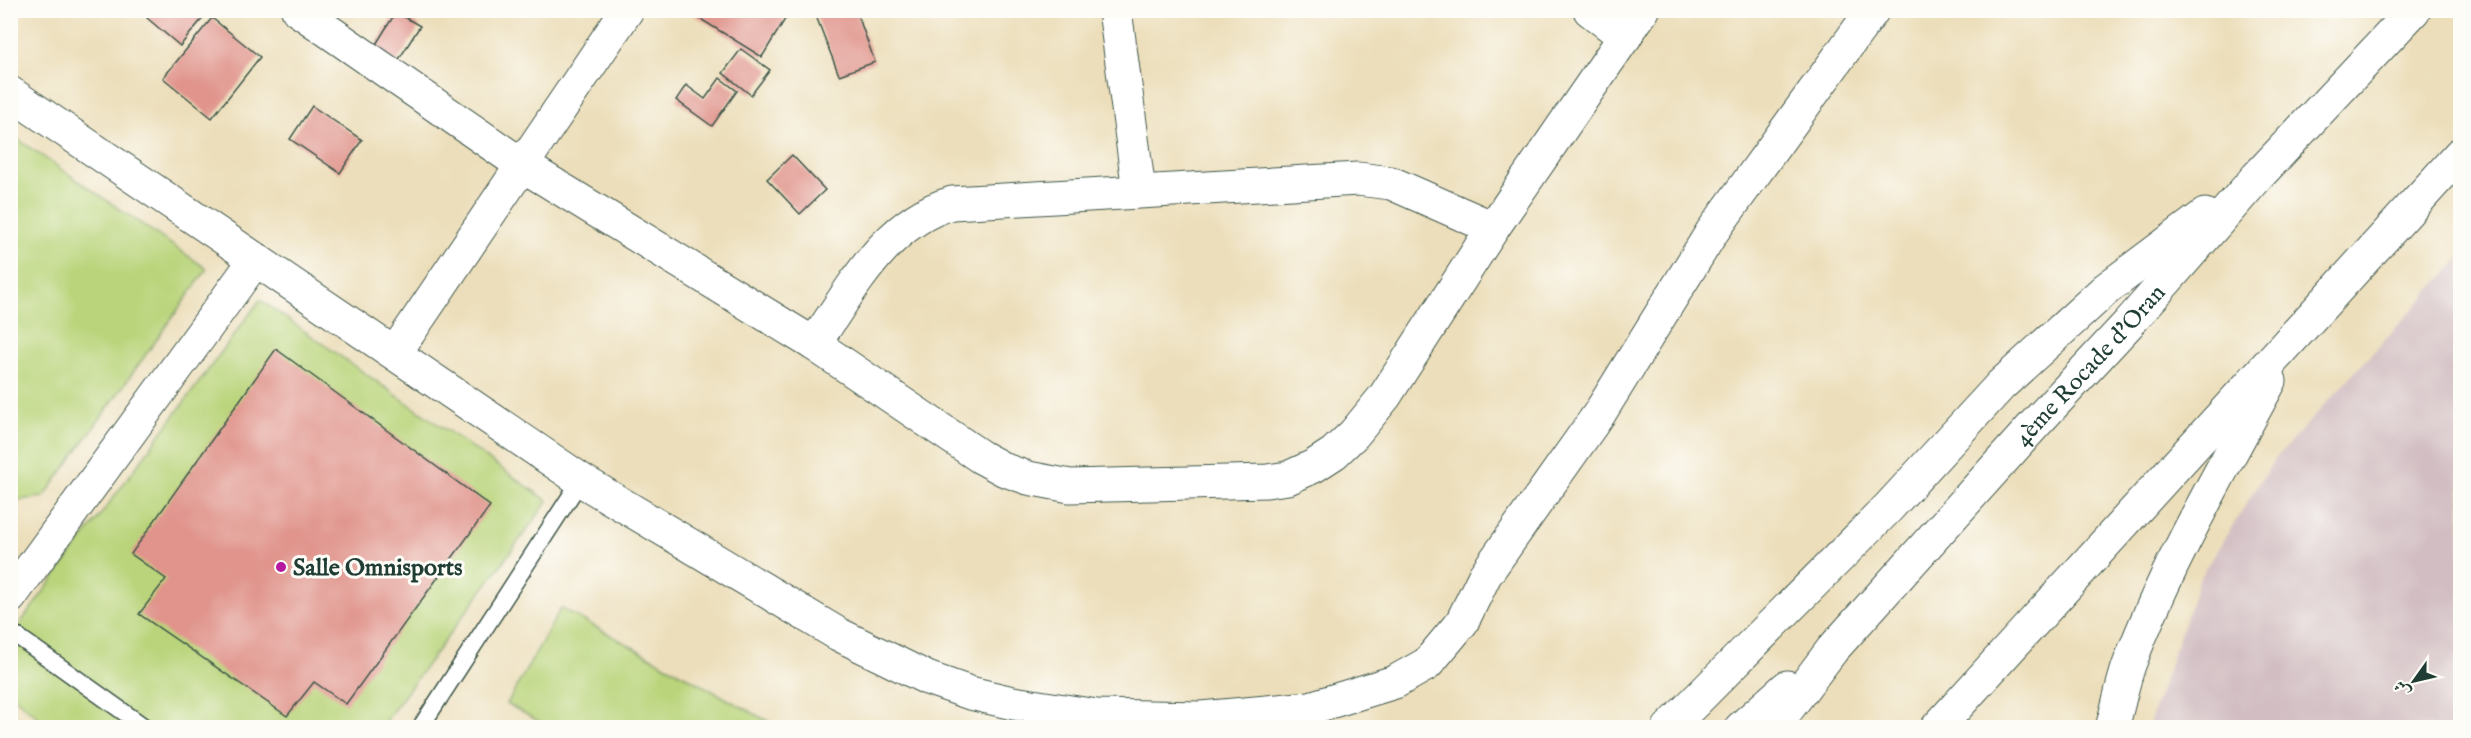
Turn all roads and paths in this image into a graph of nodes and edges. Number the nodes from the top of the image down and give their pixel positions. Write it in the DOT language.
graph roads {
  1 [pos="298,10"];
  2 [pos="627,10"];
  3 [pos="1115,10"];
  4 [pos="1590,10"];
  5 [pos="1643,10"];
  6 [pos="1873,10"];
  7 [pos="2414,10"];
  8 [pos="1625,37"];
  9 [pos="10,93"];
  10 [pos="2460,154"];
  11 [pos="522,165"];
  12 [pos="2257,177"];
  13 [pos="1139,191"];
  14 [pos="1493,228"];
  15 [pos="256,259"];
  16 [pos="2295,336"];
  17 [pos="814,344"];
  18 [pos="395,354"];
  19 [pos="581,480"];
  20 [pos="10,597"];
  21 [pos="10,631"];
  22 [pos="1832,650"];
  23 [pos="146,728"];
  24 [pos="420,728"];
  25 [pos="1669,728"];
  26 [pos="1741,728"];
  27 [pos="1773,728"];
  28 [pos="1937,728"];
  29 [pos="2112,728"];
  1 -- 11 [label="main road"];
  2 -- 11 [label="main road"];
  3 -- 13 [label="main road"];
  4 -- 8 [label="main road"];
  5 -- 8 [label="main road"];
  6 -- 19 [label="main road"];
  7 -- 12 [label="main road, 4ème Rocade d'Oran"];
  8 -- 14 [label="main road"];
  9 -- 15 [label="main road"];
  10 -- 16 [label="main road"];
  11 -- 17 [label="main road"];
  11 -- 18 [label="main road"];
  12 -- 22 [label="main road, 4ème Rocade d'Oran"];
  12 -- 25 [label="main road"];
  13 -- 14 [label="main road"];
  13 -- 17 [label="main road"];
  14 -- 17 [label="main road"];
  15 -- 18 [label="main road"];
  15 -- 20 [label="main road"];
  16 -- 28 [label="main road"];
  16 -- 29 [label="main road"];
  18 -- 19 [label="main road"];
  19 -- 24 [label="lane"];
  21 -- 23 [label="lane"];
  22 -- 26 [label="main road"];
  22 -- 27 [label="main road, 4ème Rocade d'Oran"];
}
